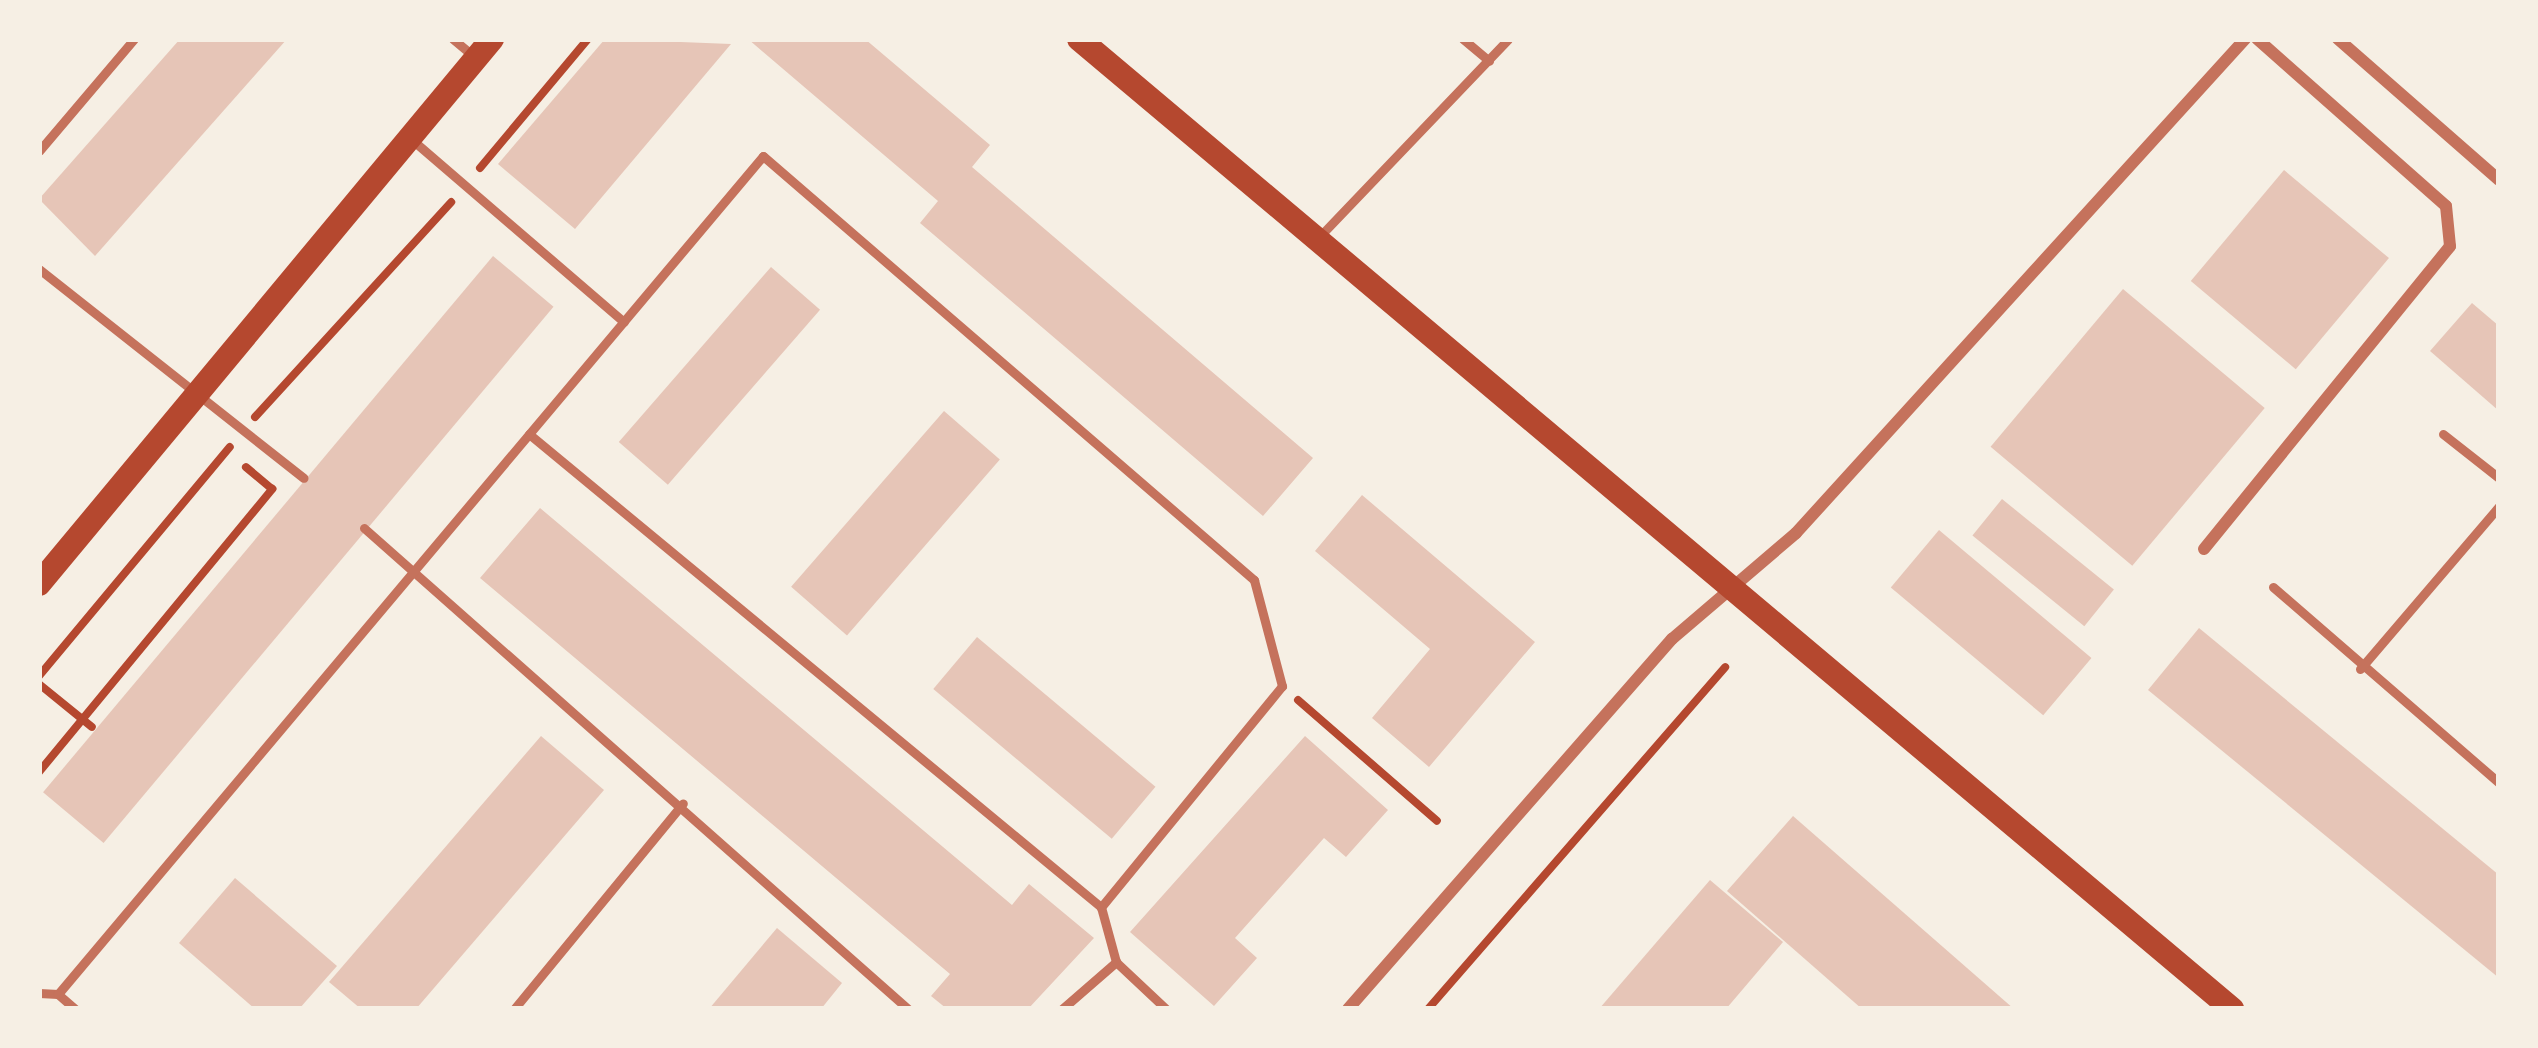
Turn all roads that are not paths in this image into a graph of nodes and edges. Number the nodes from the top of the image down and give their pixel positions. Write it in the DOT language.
graph roads {
  1 [pos="134,39"];
  2 [pos="454,39"];
  3 [pos="1079,39"];
  4 [pos="1463,39"];
  5 [pos="1508,39"];
  6 [pos="2245,39"];
  7 [pos="2257,39"];
  8 [pos="2338,39"];
  9 [pos="484,49"];
  10 [pos="1489,61"];
  11 [pos="410,138"];
  12 [pos="39,151"];
  13 [pos="2499,180"];
  14 [pos="1316,240"];
  15 [pos="39,269"];
  16 [pos="624,322"];
  17 [pos="197,393"];
  18 [pos="529,434"];
  19 [pos="2443,434"];
  20 [pos="304,478"];
  21 [pos="2499,478"];
  22 [pos="2499,506"];
  23 [pos="364,528"];
  24 [pos="2204,549"];
  25 [pos="412,571"];
  26 [pos="39,584"];
  27 [pos="1732,587"];
  28 [pos="2273,587"];
  29 [pos="2360,669"];
  30 [pos="2499,783"];
  31 [pos="682,802"];
  32 [pos="1101,908"];
  33 [pos="1116,962"];
  34 [pos="39,993"];
  35 [pos="58,994"];
  36 [pos="75,1009"];
  37 [pos="514,1009"];
  38 [pos="908,1009"];
  39 [pos="1062,1009"];
  40 [pos="1166,1009"];
  41 [pos="1348,1009"];
  42 [pos="2232,1009"];
  1 -- 12 [label="lane"];
  2 -- 9 [label="lane"];
  3 -- 14 [label="main road"];
  4 -- 10 [label="lane"];
  5 -- 10 [label="lane"];
  6 -- 27 [label="street"];
  7 -- 24 [label="street"];
  8 -- 13 [label="street"];
  9 -- 11 [label="main road"];
  10 -- 14 [label="lane"];
  11 -- 16 [label="lane"];
  11 -- 17 [label="main road"];
  14 -- 27 [label="main road"];
  15 -- 17 [label="lane"];
  16 -- 18 [label="lane"];
  16 -- 32 [label="lane"];
  17 -- 20 [label="lane"];
  17 -- 26 [label="main road"];
  18 -- 25 [label="lane"];
  18 -- 32 [label="lane"];
  19 -- 21 [label="lane"];
  22 -- 29 [label="lane"];
  23 -- 25 [label="lane"];
  25 -- 31 [label="lane"];
  25 -- 35 [label="lane"];
  27 -- 41 [label="street"];
  27 -- 42 [label="main road"];
  28 -- 29 [label="lane"];
  29 -- 30 [label="lane"];
  31 -- 37 [label="lane"];
  31 -- 38 [label="lane"];
  32 -- 33 [label="lane"];
  33 -- 39 [label="lane"];
  33 -- 40 [label="lane"];
  34 -- 35 [label="lane"];
  35 -- 36 [label="lane"];
}
